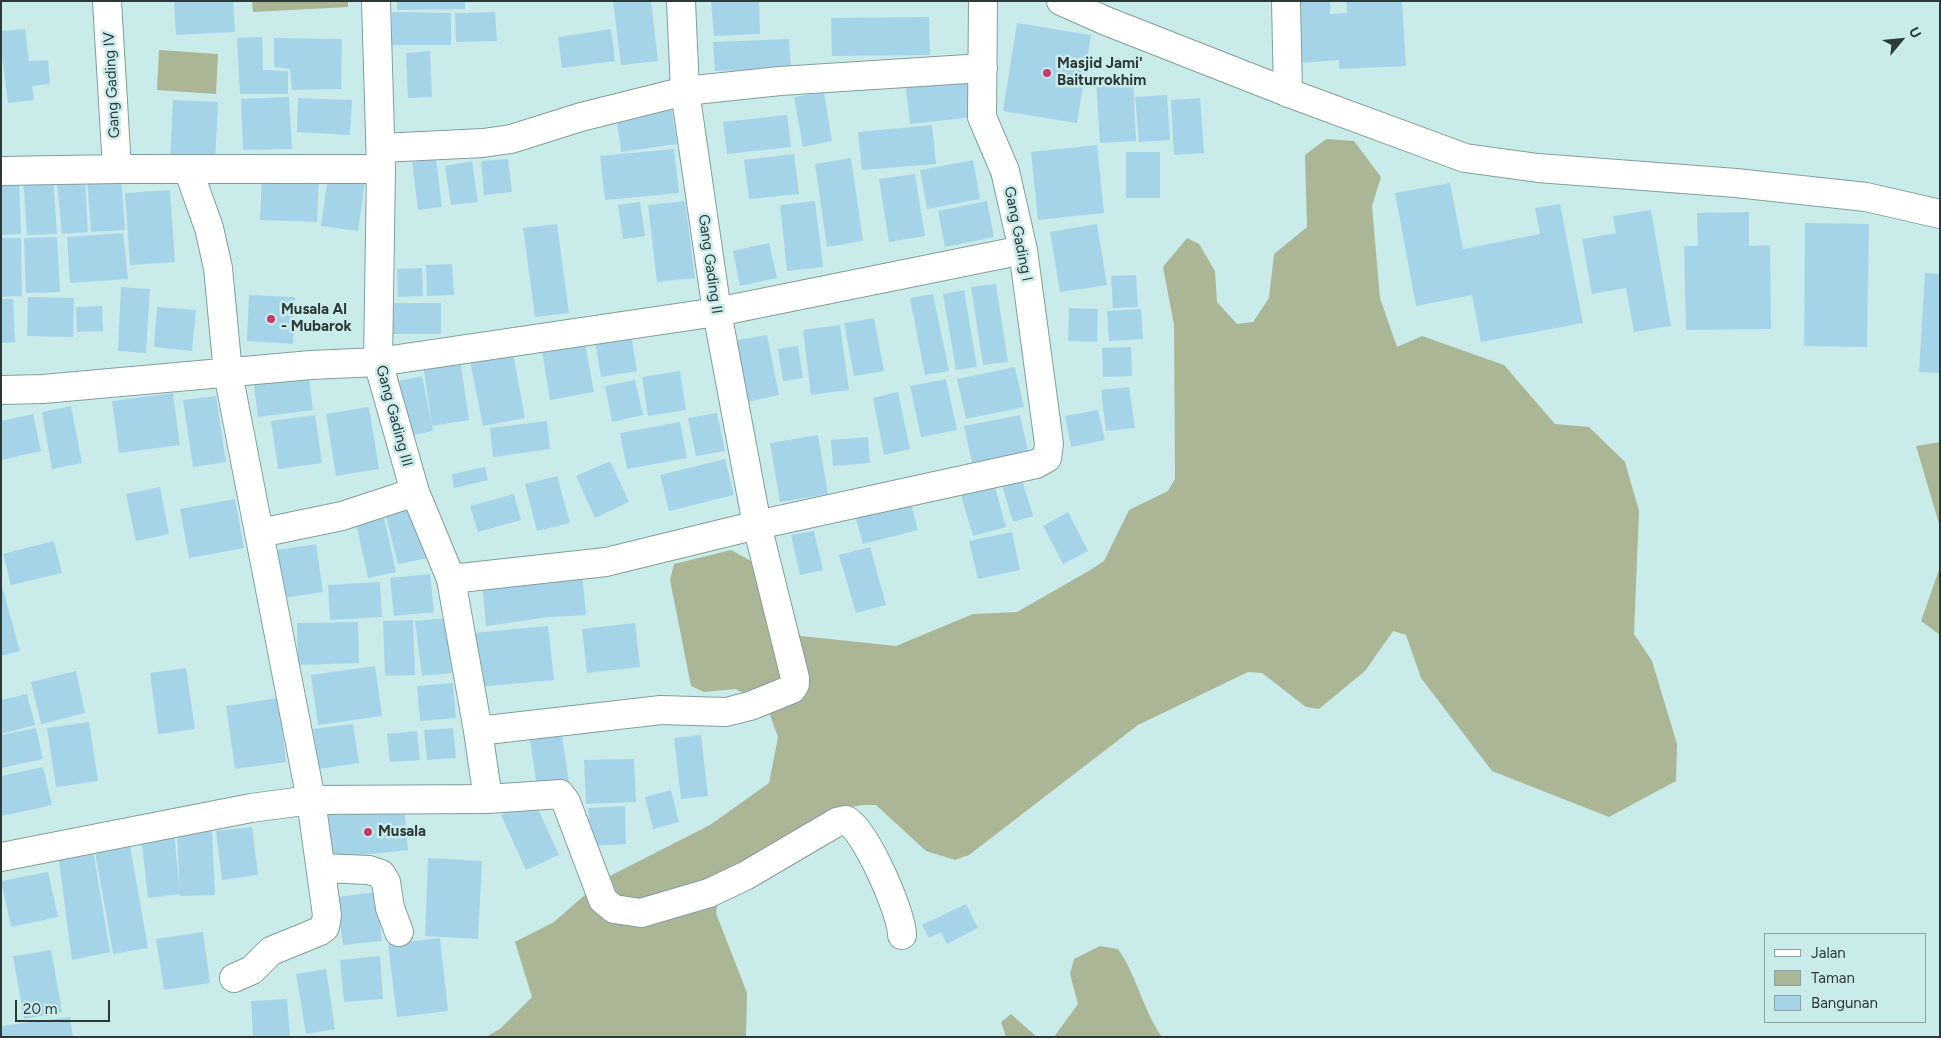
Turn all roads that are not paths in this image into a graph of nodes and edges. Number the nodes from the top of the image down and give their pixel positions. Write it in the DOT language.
graph roads {
  1 [pos="107,1"];
  2 [pos="376,1"];
  3 [pos="681,1"];
  4 [pos="983,1"];
  5 [pos="1061,1"];
  6 [pos="1286,1"];
  7 [pos="983,68"];
  8 [pos="685,91"];
  9 [pos="1288,93"];
  10 [pos="381,158"];
  11 [pos="117,169"];
  12 [pos="188,169"];
  13 [pos="1,171"];
  14 [pos="1940,214"];
  15 [pos="1023,250"];
  16 [pos="716,312"];
  17 [pos="378,362"];
  18 [pos="228,373"];
  19 [pos="1,390"];
  20 [pos="415,492"];
  21 [pos="757,525"];
  22 [pos="260,533"];
  23 [pos="451,579"];
  24 [pos="478,731"];
  25 [pos="488,799"];
  26 [pos="312,800"];
  27 [pos="1,857"];
  28 [pos="321,868"];
  29 [pos="399,932"];
  30 [pos="902,935"];
  31 [pos="234,978"];
  1 -- 11 [label="street, Gang Gading IV"];
  2 -- 10 [label="street, Gang Gading III"];
  3 -- 8 [label="street, Gang Gading II"];
  4 -- 7 [label="street, Gang Gading I"];
  5 -- 9 [label="street"];
  6 -- 9 [label="street"];
  7 -- 8 [label="street"];
  7 -- 15 [label="street, Gang Gading I"];
  8 -- 10 [label="street"];
  8 -- 16 [label="street, Gang Gading II"];
  9 -- 14 [label="street"];
  10 -- 12 [label="street"];
  10 -- 17 [label="street, Gang Gading III"];
  11 -- 12 [label="street"];
  11 -- 13 [label="street"];
  12 -- 18 [label="street"];
  15 -- 16 [label="street"];
  15 -- 21 [label="street, Gang Gading I"];
  16 -- 17 [label="street"];
  16 -- 21 [label="street, Gang Gading II"];
  17 -- 18 [label="street"];
  17 -- 20 [label="street, Gang Gading III"];
  18 -- 19 [label="street"];
  18 -- 22 [label="street"];
  20 -- 22 [label="street"];
  20 -- 23 [label="street, Gang Gading III"];
  21 -- 23 [label="street"];
  21 -- 24 [label="street, Gang Gading II"];
  22 -- 26 [label="street"];
  23 -- 24 [label="street, Gang Gading III"];
  24 -- 25 [label="street, Gang Gading III"];
  25 -- 26 [label="street"];
  25 -- 30 [label="street"];
  26 -- 27 [label="street"];
  26 -- 28 [label="street"];
  28 -- 29 [label="street"];
  28 -- 31 [label="street"];
}
